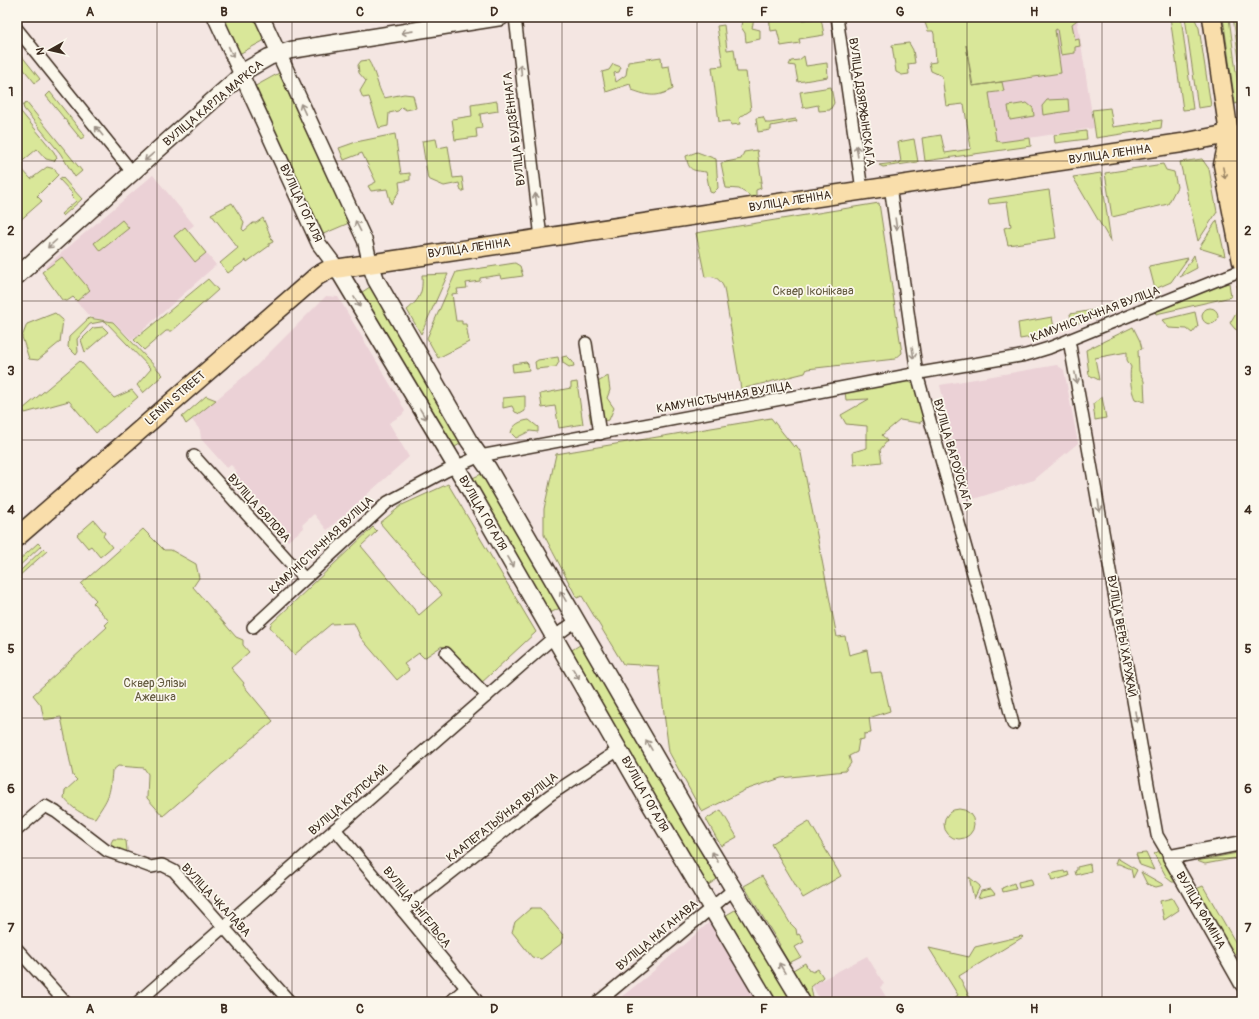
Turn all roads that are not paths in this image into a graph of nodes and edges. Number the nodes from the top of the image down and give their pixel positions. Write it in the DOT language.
graph roads {
  1 [pos="215,17"];
  2 [pos="262,17"];
  3 [pos="501,17"];
  4 [pos="515,17"];
  5 [pos="837,17"];
  6 [pos="1212,17"];
  7 [pos="17,29"];
  8 [pos="278,53"];
  9 [pos="241,76"];
  10 [pos="1236,133"];
  11 [pos="132,172"];
  12 [pos="890,186"];
  13 [pos="1242,187"];
  14 [pos="862,190"];
  15 [pos="541,238"];
  16 [pos="1240,242"];
  17 [pos="1242,262"];
  18 [pos="370,263"];
  19 [pos="337,268"];
  20 [pos="1242,270"];
  21 [pos="17,276"];
  22 [pos="1069,340"];
  23 [pos="586,343"];
  24 [pos="917,374"];
  25 [pos="600,434"];
  26 [pos="194,456"];
  27 [pos="480,456"];
  28 [pos="456,466"];
  29 [pos="17,537"];
  30 [pos="304,578"];
  31 [pos="576,621"];
  32 [pos="253,627"];
  33 [pos="554,637"];
  34 [pos="446,653"];
  35 [pos="487,696"];
  36 [pos="1013,724"];
  37 [pos="620,749"];
  38 [pos="335,829"];
  39 [pos="17,830"];
  40 [pos="1242,843"];
  41 [pos="1170,857"];
  42 [pos="734,889"];
  43 [pos="711,908"];
  44 [pos="403,911"];
  45 [pos="224,928"];
  46 [pos="17,949"];
  47 [pos="1242,984"];
  48 [pos="466,988"];
  49 [pos="65,1002"];
  50 [pos="138,1002"];
  51 [pos="290,1002"];
  52 [pos="450,1002"];
  53 [pos="478,1002"];
  54 [pos="598,1002"];
  55 [pos="767,1002"];
  56 [pos="802,1002"];
  1 -- 9 [label="street, ВУЛІЦА ГОГАЛЯ, one-way"];
  2 -- 8 [label="street"];
  3 -- 8 [label="main road, ВУЛІЦА КАРЛА МАРКСА, one-way"];
  15 -- 4 [label="street, ВУЛІЦА БУДЗЁННАГА, one-way"];
  14 -- 5 [label="street, ВУЛІЦА ДЗЯРЖЫНСКАГА, one-way"];
  6 -- 10 [label="main road"];
  11 -- 7 [label="street, one-way"];
  8 -- 9 [label="main road, ВУЛІЦА КАРЛА МАРКСА"];
  18 -- 8 [label="street, one-way"];
  9 -- 11 [label="main road, ВУЛІЦА КАРЛА МАРКСА, one-way"];
  9 -- 19 [label="street, ВУЛІЦА ГОГАЛЯ"];
  10 -- 12 [label="main road, ВУЛІЦА ЛЕНІНА"];
  10 -- 13 [label="main road"];
  10 -- 16 [label="main road, one-way"];
  11 -- 21 [label="main road, ВУЛІЦА КАРЛА МАРКСА, one-way"];
  12 -- 14 [label="main road, ВУЛІЦА ЛЕНІНА"];
  12 -- 24 [label="street, ВУЛІЦА ВАРОЎСКАГА, one-way"];
  14 -- 15 [label="main road, ВУЛІЦА ЛЕНІНА"];
  15 -- 18 [label="main road, ВУЛІЦА ЛЕНІНА"];
  16 -- 17 [label="main road"];
  18 -- 19 [label="main road, ВУЛІЦА ЛЕНІНА"];
  18 -- 27 [label="main road"];
  19 -- 28 [label="main road, ВУЛІЦА ГОГАЛЯ, one-way"];
  19 -- 29 [label="main road, LENIN STREET"];
  20 -- 22 [label="street, КАМУНІСТЫЧНАЯ ВУЛІЦА"];
  22 -- 24 [label="street, КАМУНІСТЫЧНАЯ ВУЛІЦА"];
  22 -- 41 [label="street, ВУЛІЦА ВЕРЫ ХАРУЖАЙ, one-way"];
  23 -- 25 [label="street"];
  24 -- 25 [label="street, КАМУНІСТЫЧНАЯ ВУЛІЦА"];
  24 -- 36 [label="street, ВУЛІЦА ВАРОЎСКАГА"];
  25 -- 27 [label="street, КАМУНІСТЫЧНАЯ ВУЛІЦА"];
  26 -- 30 [label="street, ВУЛІЦА БЯЛОВА"];
  27 -- 28 [label="street, КАМУНІСТЫЧНАЯ ВУЛІЦА"];
  31 -- 27 [label="main road, one-way"];
  28 -- 30 [label="street, КАМУНІСТЫЧНАЯ ВУЛІЦА"];
  28 -- 33 [label="main road, ВУЛІЦА ГОГАЛЯ, one-way"];
  30 -- 32 [label="street, КАМУНІСТЫЧНАЯ ВУЛІЦА"];
  31 -- 33 [label="street, ВУЛІЦА КРУПСКАЙ"];
  42 -- 31 [label="main road, one-way"];
  33 -- 35 [label="street, ВУЛІЦА КРУПСКАЙ"];
  33 -- 37 [label="main road, ВУЛІЦА ГОГАЛЯ, one-way"];
  34 -- 35 [label="street"];
  35 -- 38 [label="street, ВУЛІЦА КРУПСКАЙ"];
  37 -- 43 [label="main road, ВУЛІЦА ГОГАЛЯ"];
  37 -- 44 [label="street, КААПЕРАТЫЎНАЯ ВУЛІЦА"];
  38 -- 44 [label="street, ВУЛІЦА ЭНГЕЛЬСА"];
  38 -- 45 [label="street, ВУЛІЦА КРУПСКАЙ"];
  39 -- 45 [label="street, ВУЛІЦА ЧКАЛАВА"];
  40 -- 41 [label="street"];
  41 -- 47 [label="street, ВУЛІЦА ФАМІНА"];
  42 -- 43 [label="street, ВУЛІЦА НАГАНАВА"];
  56 -- 42 [label="main road, one-way"];
  43 -- 54 [label="street, ВУЛІЦА НАГАНАВА"];
  43 -- 55 [label="main road, ВУЛІЦА ГОГАЛЯ"];
  44 -- 48 [label="street, ВУЛІЦА ЭНГЕЛЬСА"];
  45 -- 50 [label="street, ВУЛІЦА КРУПСКАЙ"];
  45 -- 51 [label="street, ВУЛІЦА ЧКАЛАВА"];
  46 -- 49 [label="street"];
  48 -- 52 [label="street"];
  48 -- 53 [label="street, ВУЛІЦА ЭНГЕЛЬСА"];
}
